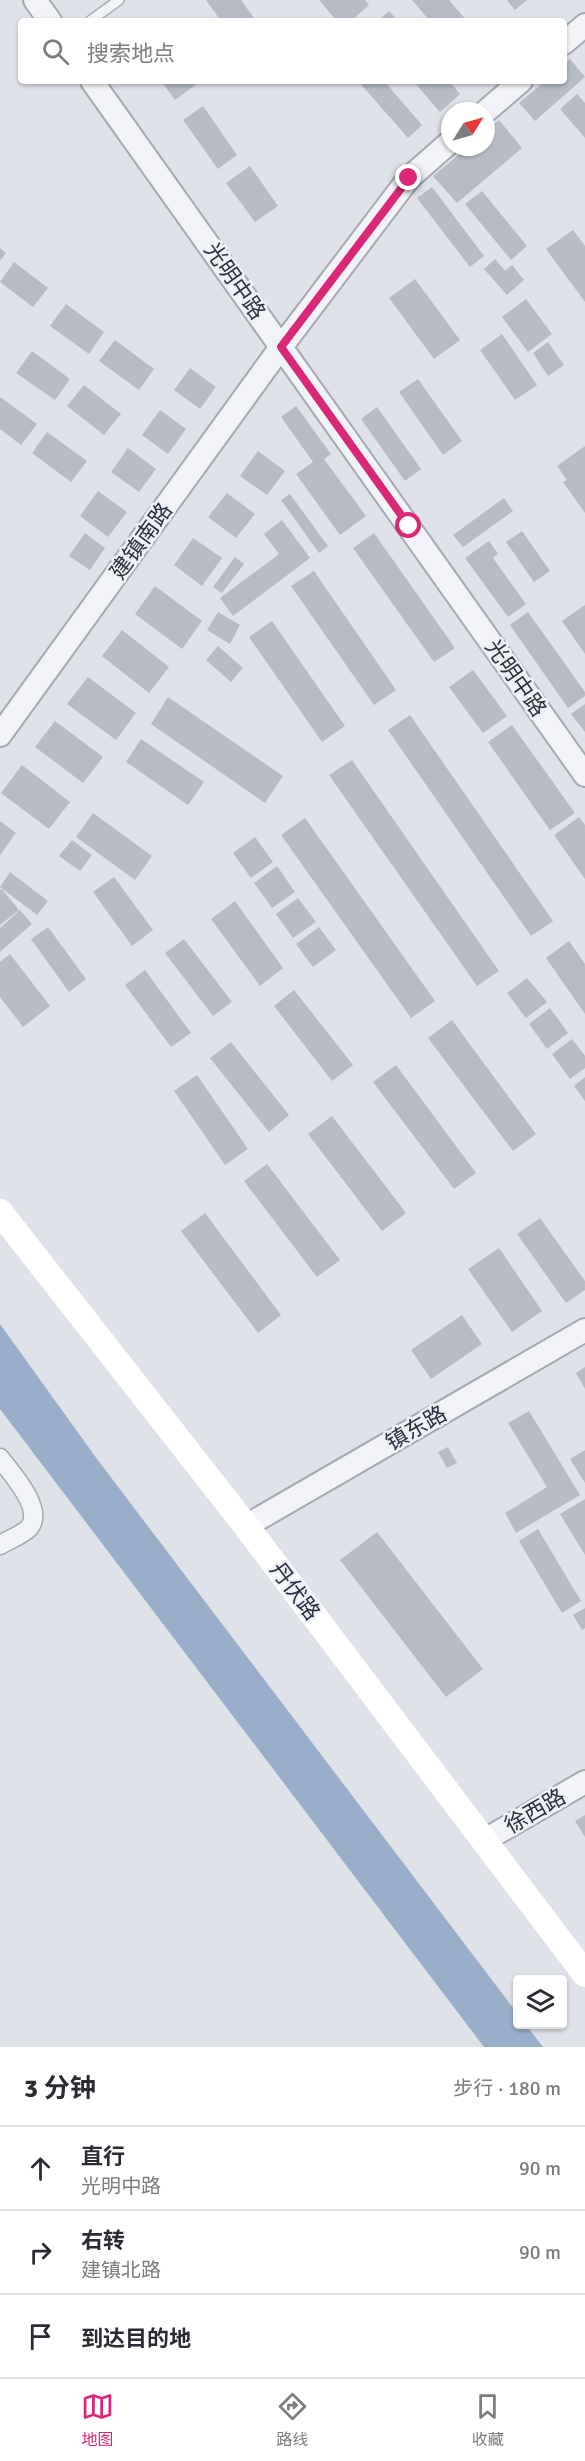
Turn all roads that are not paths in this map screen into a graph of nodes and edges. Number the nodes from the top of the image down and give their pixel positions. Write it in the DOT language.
graph roads {
  1 [pos="35,0"];
  2 [pos="119,0"];
  3 [pos="48,18"];
  4 [pos="94,18"];
  5 [pos="585,25"];
  6 [pos="567,40"];
  7 [pos="94,84"];
  8 [pos="518,84"];
  9 [pos="495,103"];
  10 [pos="441,150"];
  11 [pos="281,347"];
  12 [pos="0,735"];
  13 [pos="585,775"];
  14 [pos="0,1212"];
  15 [pos="585,1330"];
  16 [pos="0,1458"];
  17 [pos="246,1526"];
  18 [pos="0,1545"];
  19 [pos="585,1782"];
  20 [pos="485,1840"];
  21 [pos="585,1974"];
  1 -- 3 [label="street"];
  2 -- 4 [label="lane"];
  5 -- 6 [label="street"];
  7 -- 11 [label="street, 光明中路"];
  8 -- 9 [label="street"];
  10 -- 11 [label="street, 建镇南路"];
  11 -- 12 [label="street, 建镇南路"];
  11 -- 13 [label="street, 光明中路"];
  14 -- 17 [label="main road, 丹伏路"];
  15 -- 17 [label="street, 镇东路"];
  16 -- 18 [label="street"];
  17 -- 20 [label="main road, 丹伏路"];
  19 -- 20 [label="street, 徐西路"];
  20 -- 21 [label="main road, 丹伏路"];
}
